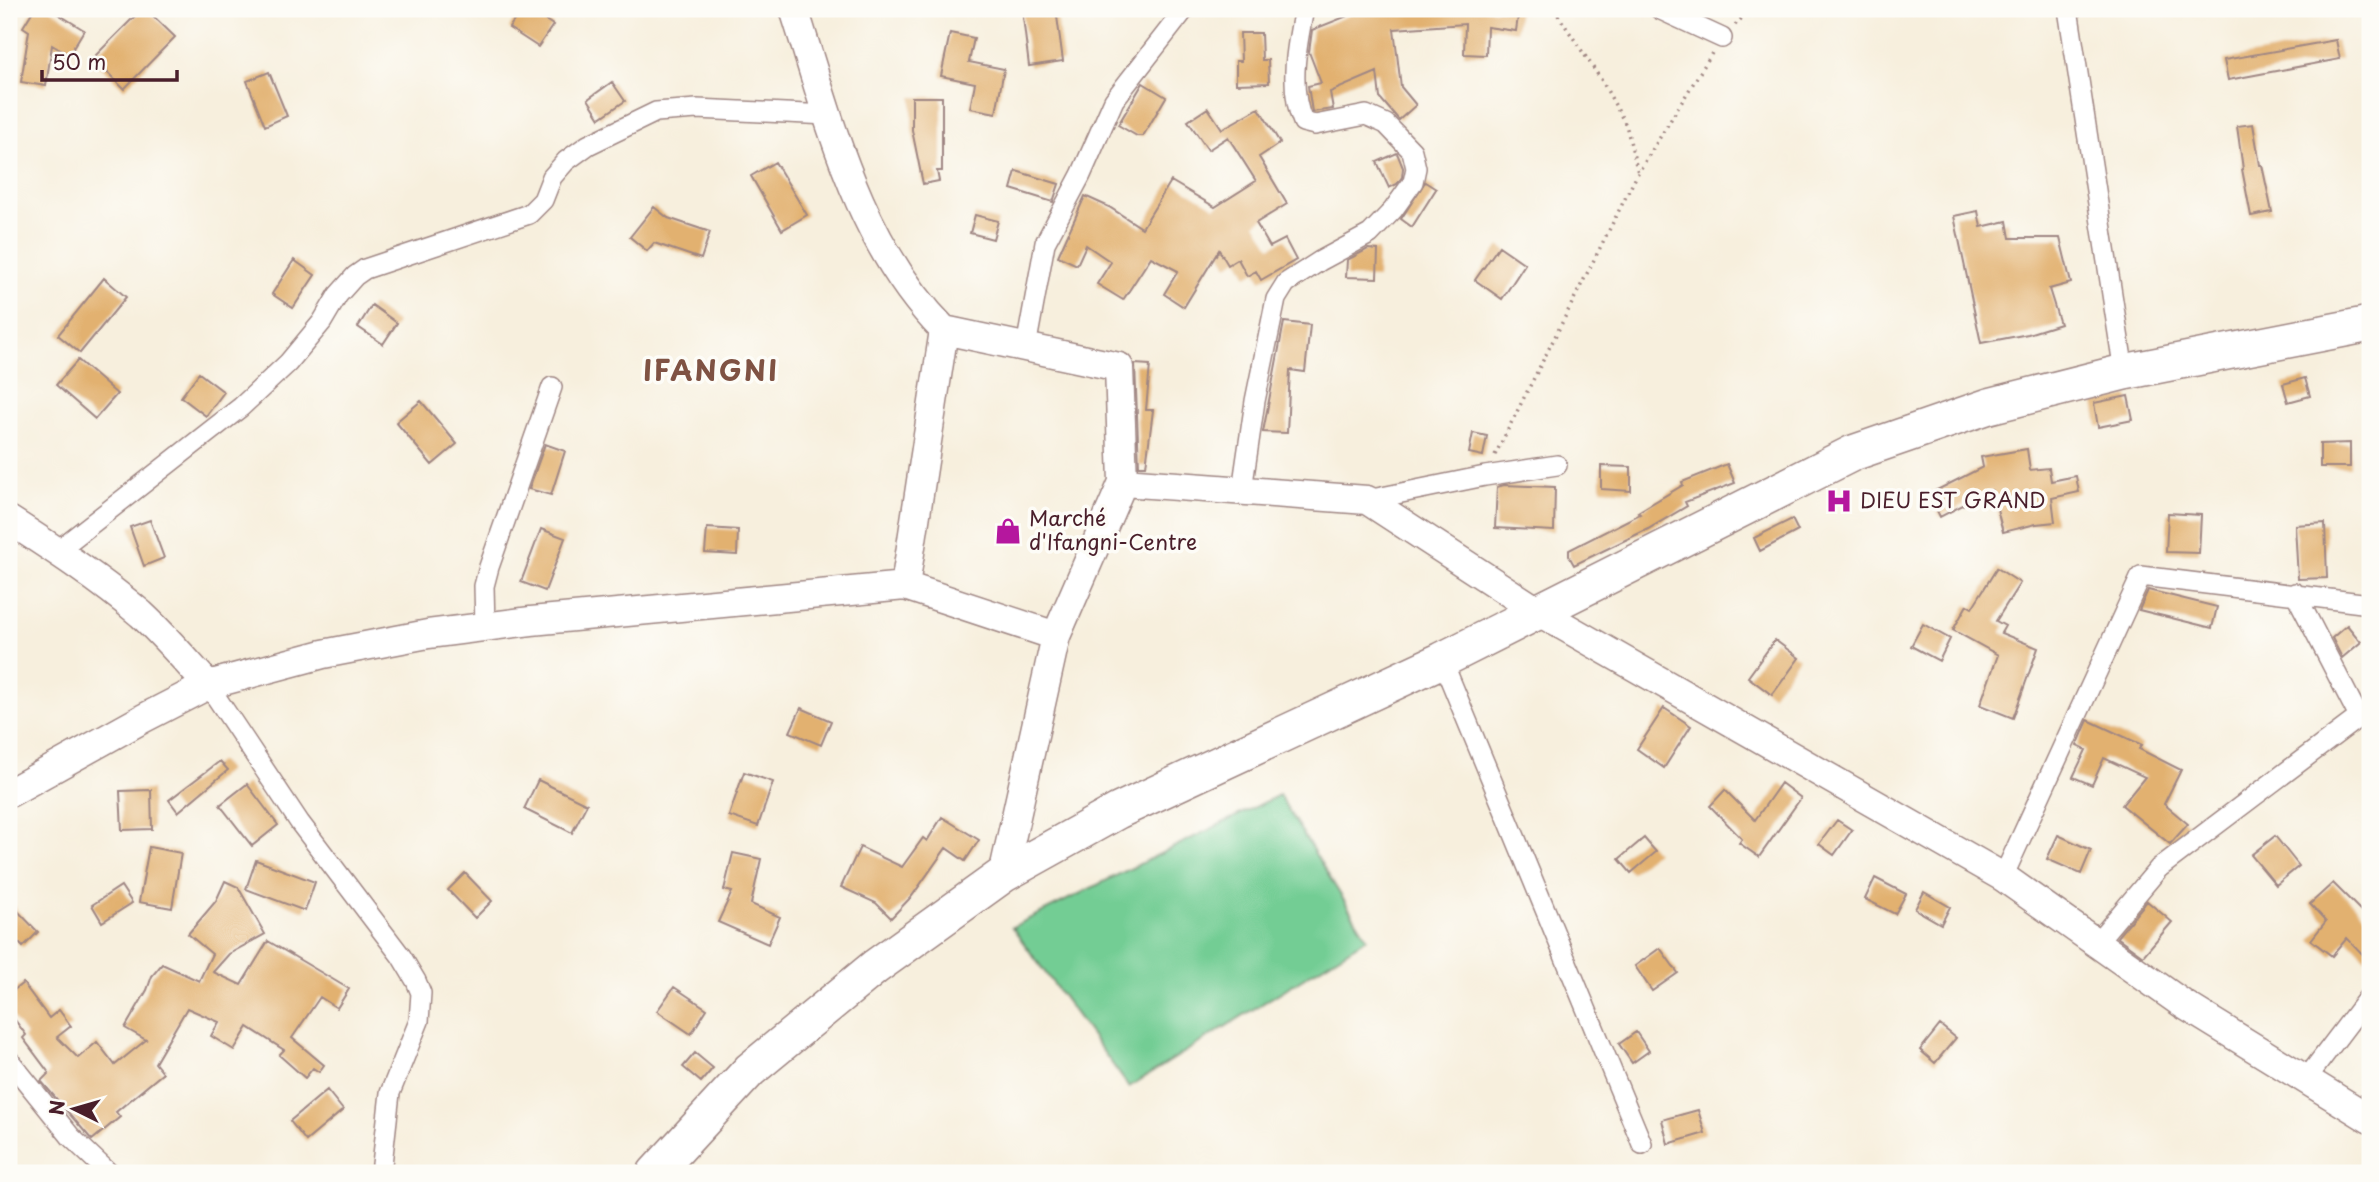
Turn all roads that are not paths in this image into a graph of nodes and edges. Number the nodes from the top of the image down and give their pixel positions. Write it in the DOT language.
graph roads {
  1 [pos="1185,9"];
  2 [pos="1304,9"];
  3 [pos="1659,9"];
  4 [pos="2068,9"];
  5 [pos="801,10"];
  6 [pos="1722,38"];
  7 [pos="828,115"];
  8 [pos="2370,324"];
  9 [pos="944,330"];
  10 [pos="1026,347"];
  11 [pos="2124,372"];
  12 [pos="552,387"];
  13 [pos="1557,465"];
  14 [pos="1123,482"];
  15 [pos="1242,490"];
  16 [pos="1367,500"];
  17 [pos="9,520"];
  18 [pos="57,551"];
  19 [pos="905,586"];
  20 [pos="2295,593"];
  21 [pos="2370,604"];
  22 [pos="1539,612"];
  23 [pos="485,626"];
  24 [pos="1056,636"];
  25 [pos="1441,660"];
  26 [pos="208,685"];
  27 [pos="2365,714"];
  28 [pos="9,793"];
  29 [pos="1003,875"];
  30 [pos="2003,877"];
  31 [pos="2096,943"];
  32 [pos="2370,995"];
  33 [pos="9,1060"];
  34 [pos="2306,1078"];
  35 [pos="2370,1119"];
  36 [pos="1642,1144"];
  37 [pos="109,1173"];
  38 [pos="381,1173"];
  39 [pos="655,1173"];
  1 -- 10 [label="street"];
  2 -- 15 [label="street"];
  3 -- 6 [label="street"];
  4 -- 11 [label="street"];
  5 -- 7 [label="street"];
  7 -- 9 [label="street"];
  7 -- 18 [label="street"];
  8 -- 11 [label="highway"];
  9 -- 10 [label="street"];
  9 -- 19 [label="street"];
  10 -- 14 [label="street"];
  11 -- 22 [label="highway"];
  12 -- 23 [label="street"];
  13 -- 16 [label="street"];
  14 -- 15 [label="street"];
  14 -- 24 [label="street"];
  15 -- 16 [label="street"];
  16 -- 22 [label="street"];
  17 -- 18 [label="street"];
  18 -- 26 [label="street"];
  19 -- 23 [label="street"];
  19 -- 24 [label="street"];
  20 -- 21 [label="street"];
  20 -- 27 [label="street"];
  20 -- 30 [label="street"];
  22 -- 25 [label="highway"];
  22 -- 30 [label="street"];
  23 -- 26 [label="street"];
  24 -- 29 [label="street"];
  25 -- 29 [label="highway"];
  25 -- 36 [label="street"];
  26 -- 28 [label="street"];
  26 -- 38 [label="street"];
  27 -- 31 [label="street"];
  29 -- 39 [label="highway"];
  30 -- 31 [label="street"];
  31 -- 34 [label="street"];
  32 -- 34 [label="street"];
  33 -- 37 [label="street"];
  34 -- 35 [label="street"];
}
